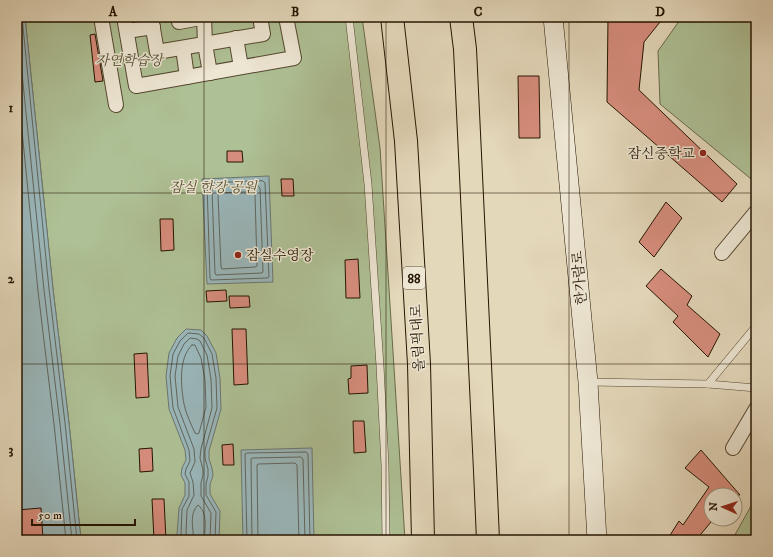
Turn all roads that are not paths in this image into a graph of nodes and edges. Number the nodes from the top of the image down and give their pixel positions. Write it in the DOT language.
graph roads {
  1 [pos="101,17"];
  2 [pos="124,17"];
  3 [pos="179,17"];
  4 [pos="204,17"];
  5 [pos="260,17"];
  6 [pos="286,17"];
  7 [pos="349,17"];
  8 [pos="392,17"];
  9 [pos="461,17"];
  10 [pos="470,17"];
  11 [pos="553,17"];
  12 [pos="152,22"];
  13 [pos="127,32"];
  14 [pos="236,38"];
  15 [pos="205,44"];
  16 [pos="183,48"];
  17 [pos="465,49"];
  18 [pos="131,58"];
  19 [pos="108,61"];
  20 [pos="242,67"];
  21 [pos="210,73"];
  22 [pos="187,77"];
  23 [pos="116,106"];
  24 [pos="756,212"];
  25 [pos="722,253"];
  26 [pos="756,326"];
  27 [pos="588,382"];
  28 [pos="708,384"];
  29 [pos="756,388"];
  30 [pos="756,409"];
  31 [pos="733,448"];
  32 [pos="386,540"];
  33 [pos="423,540"];
  34 [pos="488,540"];
  35 [pos="598,540"];
  1 -- 19 [label="street"];
  2 -- 13 [label="street"];
  3 -- 4 [label="street"];
  4 -- 15 [label="street"];
  5 -- 14 [label="street"];
  6 -- 20 [label="street"];
  7 -- 32 [label="lane"];
  8 -- 33 [label="highway, 올림픽대로 / 88"];
  9 -- 17 [label="highway"];
  10 -- 17 [label="highway"];
  11 -- 27 [label="street, 한가람로"];
  12 -- 13 [label="street"];
  12 -- 16 [label="street"];
  13 -- 18 [label="street"];
  14 -- 15 [label="street"];
  14 -- 20 [label="street"];
  15 -- 16 [label="street"];
  15 -- 21 [label="street"];
  16 -- 22 [label="street"];
  17 -- 34 [label="highway"];
  18 -- 19 [label="street"];
  18 -- 22 [label="street"];
  19 -- 23 [label="street"];
  20 -- 21 [label="street"];
  21 -- 22 [label="street"];
  24 -- 25 [label="street"];
  26 -- 28 [label="lane"];
  27 -- 28 [label="lane"];
  27 -- 35 [label="street, 한가람로"];
  28 -- 29 [label="lane"];
  30 -- 31 [label="street"];
}
